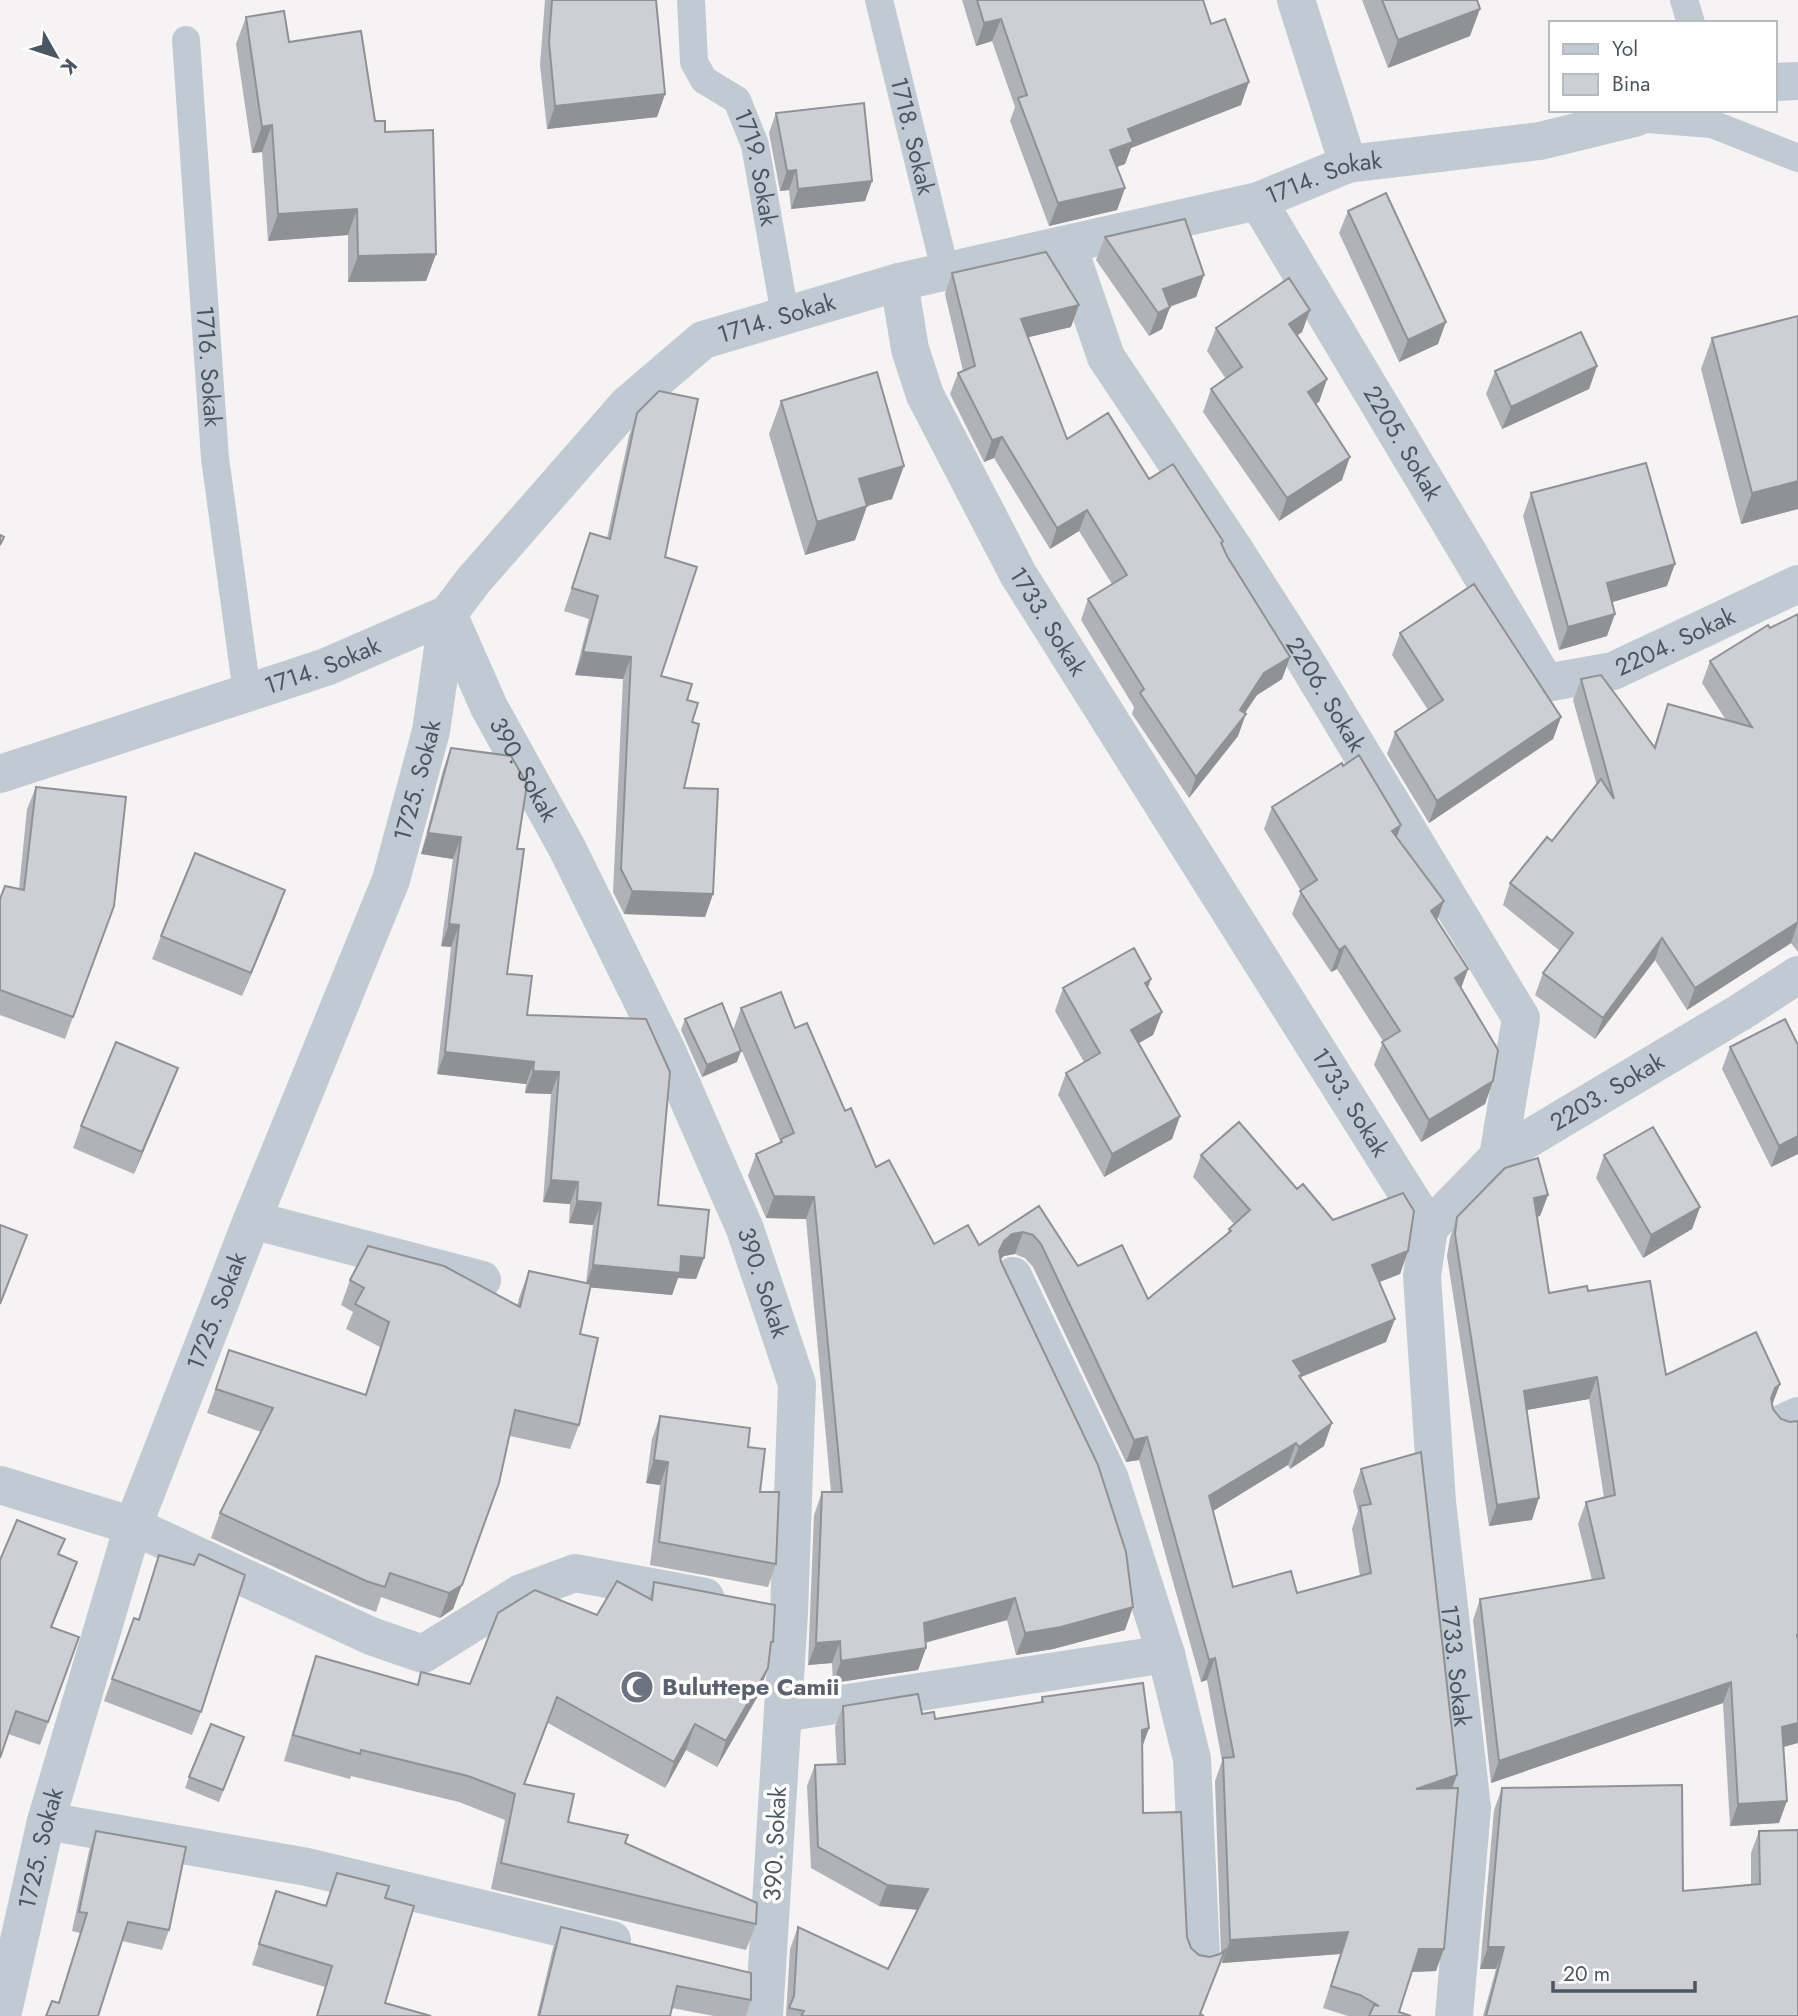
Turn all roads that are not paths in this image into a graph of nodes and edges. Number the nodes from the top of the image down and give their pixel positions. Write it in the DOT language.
graph roads {
  1 [pos="691,0"];
  2 [pos="879,0"];
  3 [pos="1296,0"];
  4 [pos="1684,0"];
  5 [pos="1690,21"];
  6 [pos="186,40"];
  7 [pos="1798,81"];
  8 [pos="1777,82"];
  9 [pos="1644,114"];
  10 [pos="1798,158"];
  11 [pos="1348,164"];
  12 [pos="1258,201"];
  13 [pos="1068,246"];
  14 [pos="946,274"];
  15 [pos="899,282"];
  16 [pos="785,315"];
  17 [pos="1798,584"];
  18 [pos="447,614"];
  19 [pos="1546,683"];
  20 [pos="247,693"];
  21 [pos="0,774"];
  22 [pos="1798,975"];
  23 [pos="1498,1157"];
  24 [pos="251,1220"];
  25 [pos="1429,1228"];
  26 [pos="1013,1276"];
  27 [pos="482,1280"];
  28 [pos="0,1485"];
  29 [pos="133,1526"];
  30 [pos="789,1613"];
  31 [pos="1166,1654"];
  32 [pos="783,1713"];
  33 [pos="46,1821"];
  34 [pos="645,1948"];
  35 [pos="1201,1957"];
  36 [pos="727,1967"];
  37 [pos="767,1977"];
  38 [pos="2,2016"];
  39 [pos="764,2016"];
  40 [pos="1454,2016"];
  1 -- 16 [label="lane, 1719. Sokak"];
  2 -- 14 [label="lane, 1718. Sokak"];
  3 -- 11 [label="street"];
  4 -- 5 [label="lane"];
  6 -- 20 [label="lane, 1716. Sokak"];
  7 -- 8 [label="street"];
  9 -- 10 [label="lane, 1714. Sokak"];
  9 -- 11 [label="street, 1714. Sokak"];
  11 -- 12 [label="street, 1714. Sokak"];
  12 -- 13 [label="street, 1714. Sokak"];
  12 -- 19 [label="street, 2205. Sokak"];
  13 -- 14 [label="street, 1714. Sokak"];
  13 -- 23 [label="street, 2206. Sokak"];
  14 -- 15 [label="street, 1714. Sokak"];
  15 -- 16 [label="street, 1714. Sokak"];
  15 -- 25 [label="street, 1733. Sokak"];
  16 -- 18 [label="street, 1714. Sokak"];
  17 -- 19 [label="street, 2204. Sokak"];
  18 -- 20 [label="street, 1714. Sokak"];
  18 -- 24 [label="street, 1725. Sokak"];
  18 -- 30 [label="street, 390. Sokak"];
  20 -- 21 [label="street, 1714. Sokak"];
  22 -- 23 [label="street, 2203. Sokak"];
  23 -- 25 [label="street, 2203. Sokak"];
  24 -- 27 [label="street"];
  24 -- 29 [label="street, 1725. Sokak"];
  25 -- 40 [label="street, 1733. Sokak"];
  26 -- 31 [label="street"];
  28 -- 29 [label="street"];
  29 -- 30 [label="street"];
  29 -- 33 [label="street, 1725. Sokak"];
  30 -- 32 [label="street, 390. Sokak"];
  31 -- 32 [label="street"];
  31 -- 35 [label="street"];
  32 -- 37 [label="street, 390. Sokak"];
  33 -- 34 [label="street"];
  33 -- 38 [label="street, 1725. Sokak"];
  36 -- 37 [label="street"];
  37 -- 39 [label="street, 390. Sokak"];
}
